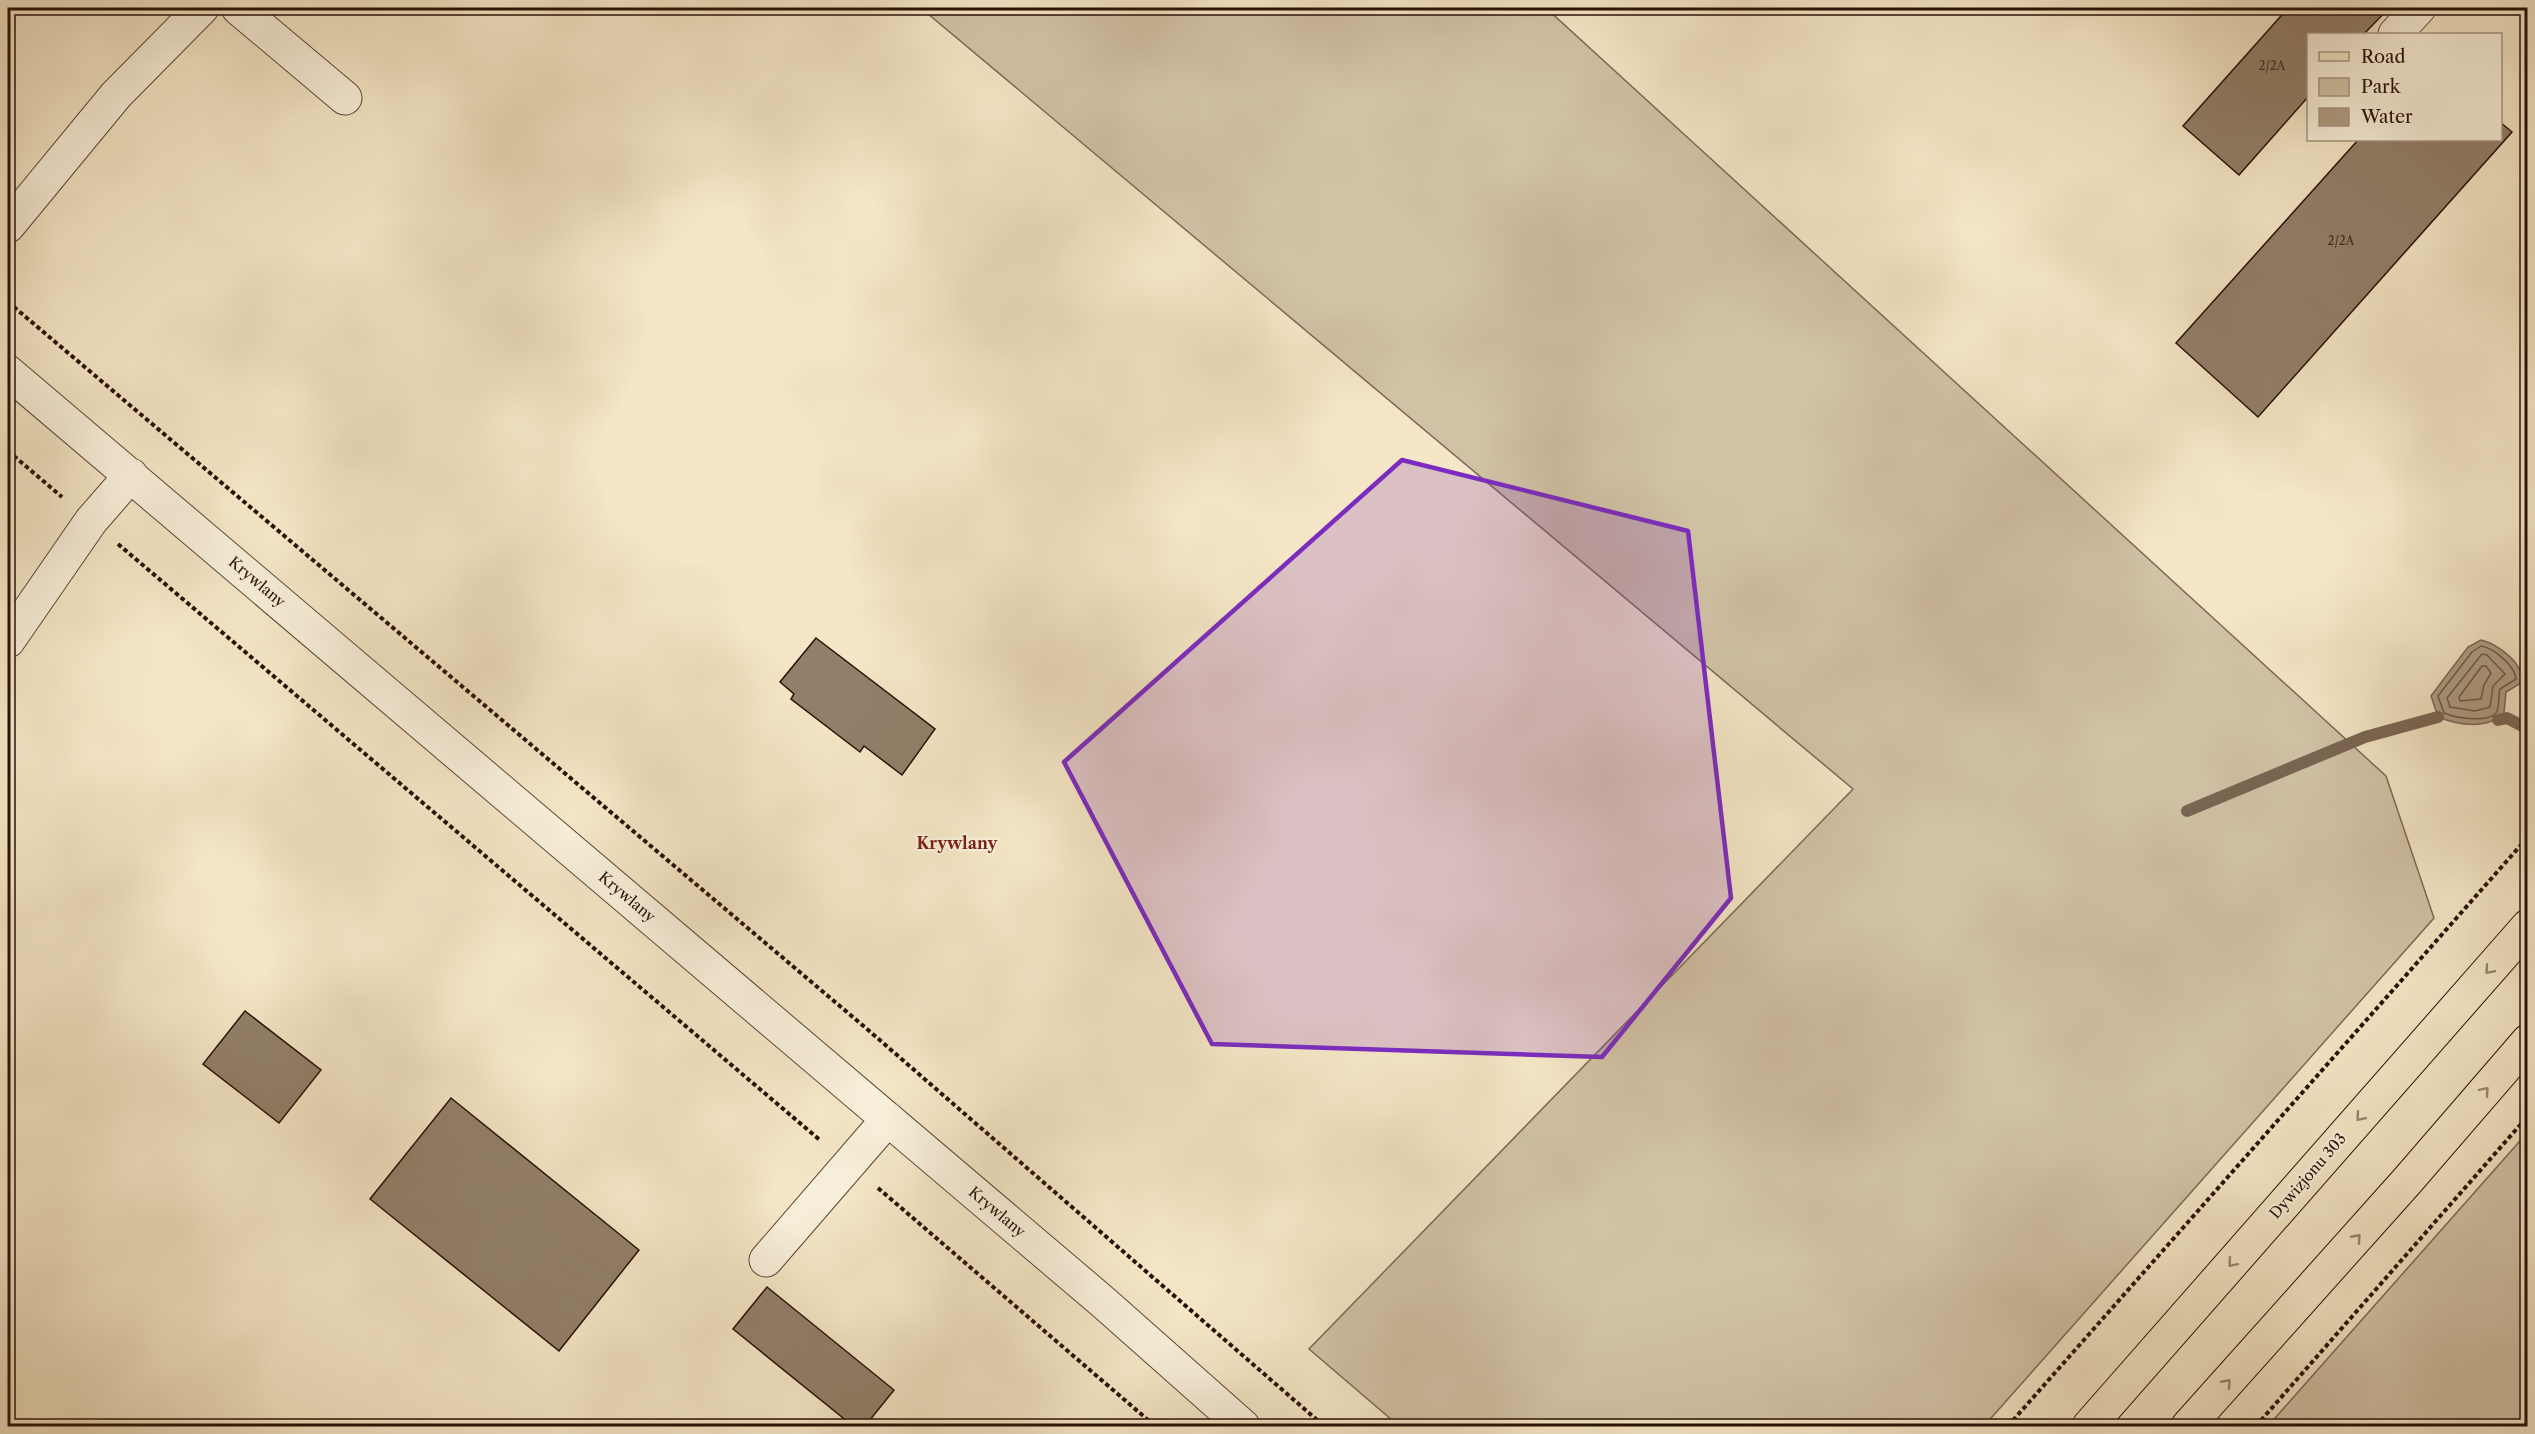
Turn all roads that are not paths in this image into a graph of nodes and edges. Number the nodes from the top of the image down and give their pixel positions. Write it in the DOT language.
graph roads {
  1 [pos="202,8"];
  2 [pos="238,8"];
  3 [pos="2419,8"];
  4 [pos="2396,33"];
  5 [pos="345,98"];
  6 [pos="8,226"];
  7 [pos="8,372"];
  8 [pos="130,475"];
  9 [pos="8,641"];
  10 [pos="2528,926"];
  11 [pos="2528,1041"];
  12 [pos="888,1119"];
  13 [pos="766,1260"];
  14 [pos="1243,1426"];
  15 [pos="2089,1426"];
  16 [pos="2188,1426"];
  1 -- 6 [label="street"];
  2 -- 5 [label="street"];
  3 -- 4 [label="street"];
  7 -- 8 [label="street, Krywlany"];
  8 -- 9 [label="street"];
  8 -- 12 [label="street, Krywlany"];
  10 -- 15 [label="main road, Dywizjonu 303, one-way"];
  16 -- 11 [label="main road, one-way"];
  12 -- 13 [label="street"];
  12 -- 14 [label="street, Krywlany"];
}
